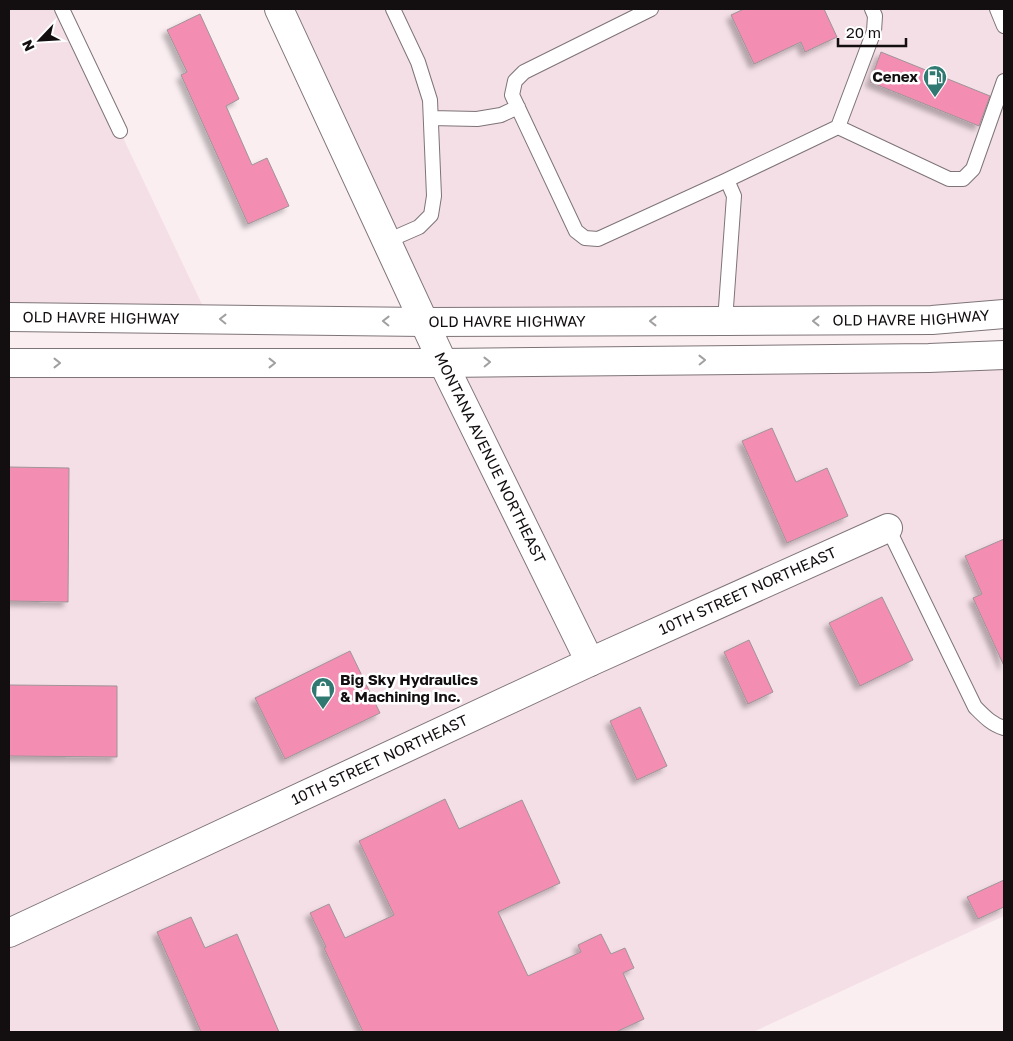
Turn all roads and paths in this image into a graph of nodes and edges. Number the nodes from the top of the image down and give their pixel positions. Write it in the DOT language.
graph roads {
  1 [pos="62,9"];
  2 [pos="279,9"];
  3 [pos="394,9"];
  4 [pos="651,9"];
  5 [pos="872,9"];
  6 [pos="997,9"];
  7 [pos="1004,26"];
  8 [pos="1004,81"];
  9 [pos="518,107"];
  10 [pos="431,118"];
  11 [pos="838,127"];
  12 [pos="120,131"];
  13 [pos="727,180"];
  14 [pos="387,242"];
  15 [pos="1004,314"];
  16 [pos="9,317"];
  17 [pos="725,321"];
  18 [pos="424,322"];
  19 [pos="1004,355"];
  20 [pos="9,363"];
  21 [pos="443,363"];
  22 [pos="888,528"];
  23 [pos="590,662"];
  24 [pos="1004,728"];
  25 [pos="9,933"];
  1 -- 12 [label="lane"];
  2 -- 14 [label="main road, MONTANA AVENUE NORTHEAST"];
  3 -- 10 [label="lane"];
  4 -- 9 [label="lane"];
  5 -- 11 [label="lane"];
  6 -- 7 [label="lane"];
  8 -- 11 [label="lane"];
  9 -- 10 [label="lane"];
  9 -- 13 [label="lane"];
  10 -- 14 [label="lane"];
  11 -- 13 [label="lane"];
  13 -- 17 [label="lane"];
  14 -- 18 [label="main road, MONTANA AVENUE NORTHEAST"];
  15 -- 17 [label="main road, OLD HAVRE HIGHWAY, one-way"];
  18 -- 16 [label="main road, OLD HAVRE HIGHWAY, one-way"];
  17 -- 18 [label="main road, OLD HAVRE HIGHWAY, one-way"];
  18 -- 21 [label="main road, MONTANA AVENUE NORTHEAST"];
  21 -- 19 [label="main road, one-way"];
  20 -- 21 [label="main road, one-way"];
  21 -- 23 [label="main road, MONTANA AVENUE NORTHEAST"];
  22 -- 23 [label="main road, 10TH STREET NORTHEAST"];
  22 -- 24 [label="lane"];
  23 -- 25 [label="main road, 10TH STREET NORTHEAST"];
}
